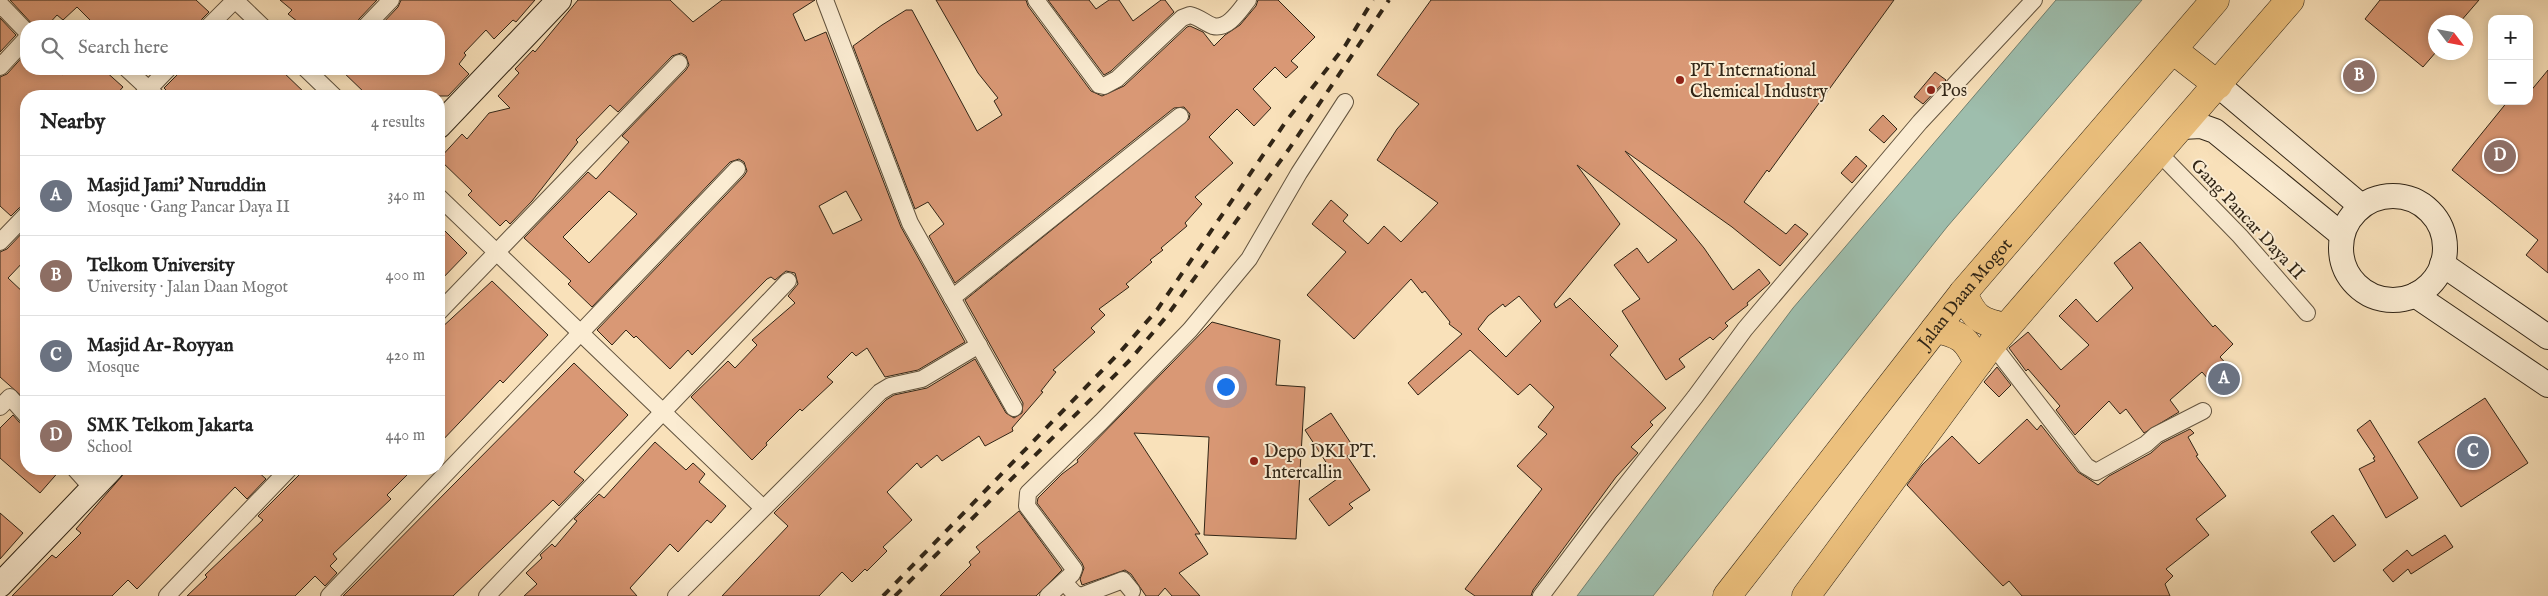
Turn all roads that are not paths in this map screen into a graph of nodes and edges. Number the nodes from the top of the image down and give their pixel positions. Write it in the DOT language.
graph roads {
  1 [pos="235,0"];
  2 [pos="391,0"];
  3 [pos="559,0"];
  4 [pos="825,0"];
  5 [pos="1036,0"];
  6 [pos="1248,0"];
  7 [pos="2034,0"];
  8 [pos="2215,0"];
  9 [pos="2290,0"];
  10 [pos="0,4"];
  11 [pos="215,20"];
  12 [pos="256,20"];
  13 [pos="372,20"];
  14 [pos="20,25"];
  15 [pos="20,46"];
  16 [pos="2173,50"];
  17 [pos="679,63"];
  18 [pos="0,67"];
  19 [pos="132,75"];
  20 [pos="163,75"];
  21 [pos="318,75"];
  22 [pos="2218,85"];
  23 [pos="145,90"];
  24 [pos="152,90"];
  25 [pos="330,90"];
  26 [pos="1345,102"];
  27 [pos="1180,116"];
  28 [pos="445,120"];
  29 [pos="2182,127"];
  30 [pos="2159,153"];
  31 [pos="737,169"];
  32 [pos="445,203"];
  33 [pos="2361,206"];
  34 [pos="20,221"];
  35 [pos="2342,235"];
  36 [pos="0,242"];
  37 [pos="497,253"];
  38 [pos="2442,264"];
  39 [pos="788,281"];
  40 [pos="1963,293"];
  41 [pos="2414,295"];
  42 [pos="952,298"];
  43 [pos="445,306"];
  44 [pos="2307,313"];
  45 [pos="1935,329"];
  46 [pos="581,333"];
  47 [pos="2548,337"];
  48 [pos="979,345"];
  49 [pos="1992,345"];
  50 [pos="2548,385"];
  51 [pos="3,397"];
  52 [pos="1014,408"];
  53 [pos="20,410"];
  54 [pos="2203,411"];
  55 [pos="663,412"];
  56 [pos="80,475"];
  57 [pos="105,475"];
  58 [pos="283,475"];
  59 [pos="445,475"];
  60 [pos="445,475"];
  61 [pos="92,488"];
  62 [pos="762,508"];
  63 [pos="1064,582"];
  64 [pos="0,585"];
  65 [pos="1132,590"];
  66 [pos="167,596"];
  67 [pos="329,596"];
  68 [pos="487,596"];
  69 [pos="676,596"];
  70 [pos="1048,596"];
  71 [pos="1541,596"];
  72 [pos="1727,596"];
  73 [pos="1806,596"];
  1 -- 11 [label="street"];
  1 -- 12 [label="street"];
  2 -- 13 [label="street"];
  3 -- 28 [label="street"];
  4 -- 42 [label="street"];
  5 -- 6 [label="street"];
  7 -- 71 [label="street"];
  8 -- 16 [label="highway, Jalan Daan Mogot"];
  9 -- 22 [label="highway"];
  10 -- 14 [label="street"];
  15 -- 18 [label="street"];
  16 -- 22 [label="highway"];
  16 -- 40 [label="highway, Jalan Daan Mogot"];
  17 -- 37 [label="street"];
  19 -- 23 [label="street"];
  20 -- 24 [label="street"];
  21 -- 25 [label="street"];
  22 -- 29 [label="highway"];
  22 -- 33 [label="street"];
  26 -- 63 [label="street"];
  27 -- 42 [label="street"];
  29 -- 30 [label="highway"];
  29 -- 35 [label="street"];
  30 -- 44 [label="street, Gang Pancar Daya II"];
  30 -- 49 [label="highway"];
  31 -- 46 [label="street"];
  32 -- 37 [label="street"];
  33 -- 35 [label="street"];
  33 -- 38 [label="street"];
  34 -- 36 [label="street"];
  35 -- 41 [label="street"];
  37 -- 43 [label="street"];
  37 -- 46 [label="street"];
  38 -- 41 [label="street"];
  38 -- 47 [label="street"];
  39 -- 55 [label="street"];
  40 -- 45 [label="highway, Jalan Daan Mogot"];
  40 -- 49 [label="highway"];
  41 -- 50 [label="street"];
  42 -- 48 [label="street"];
  45 -- 49 [label="highway"];
  45 -- 72 [label="highway, Jalan Daan Mogot"];
  46 -- 55 [label="street"];
  46 -- 59 [label="street"];
  48 -- 52 [label="street"];
  48 -- 62 [label="street"];
  49 -- 54 [label="street"];
  49 -- 73 [label="highway"];
  51 -- 53 [label="street"];
  55 -- 62 [label="street"];
  55 -- 68 [label="street"];
  56 -- 61 [label="street"];
  57 -- 61 [label="street"];
  58 -- 66 [label="street"];
  60 -- 67 [label="street"];
  61 -- 64 [label="street"];
  62 -- 69 [label="street"];
  63 -- 65 [label="street"];
  63 -- 70 [label="street"];
}
